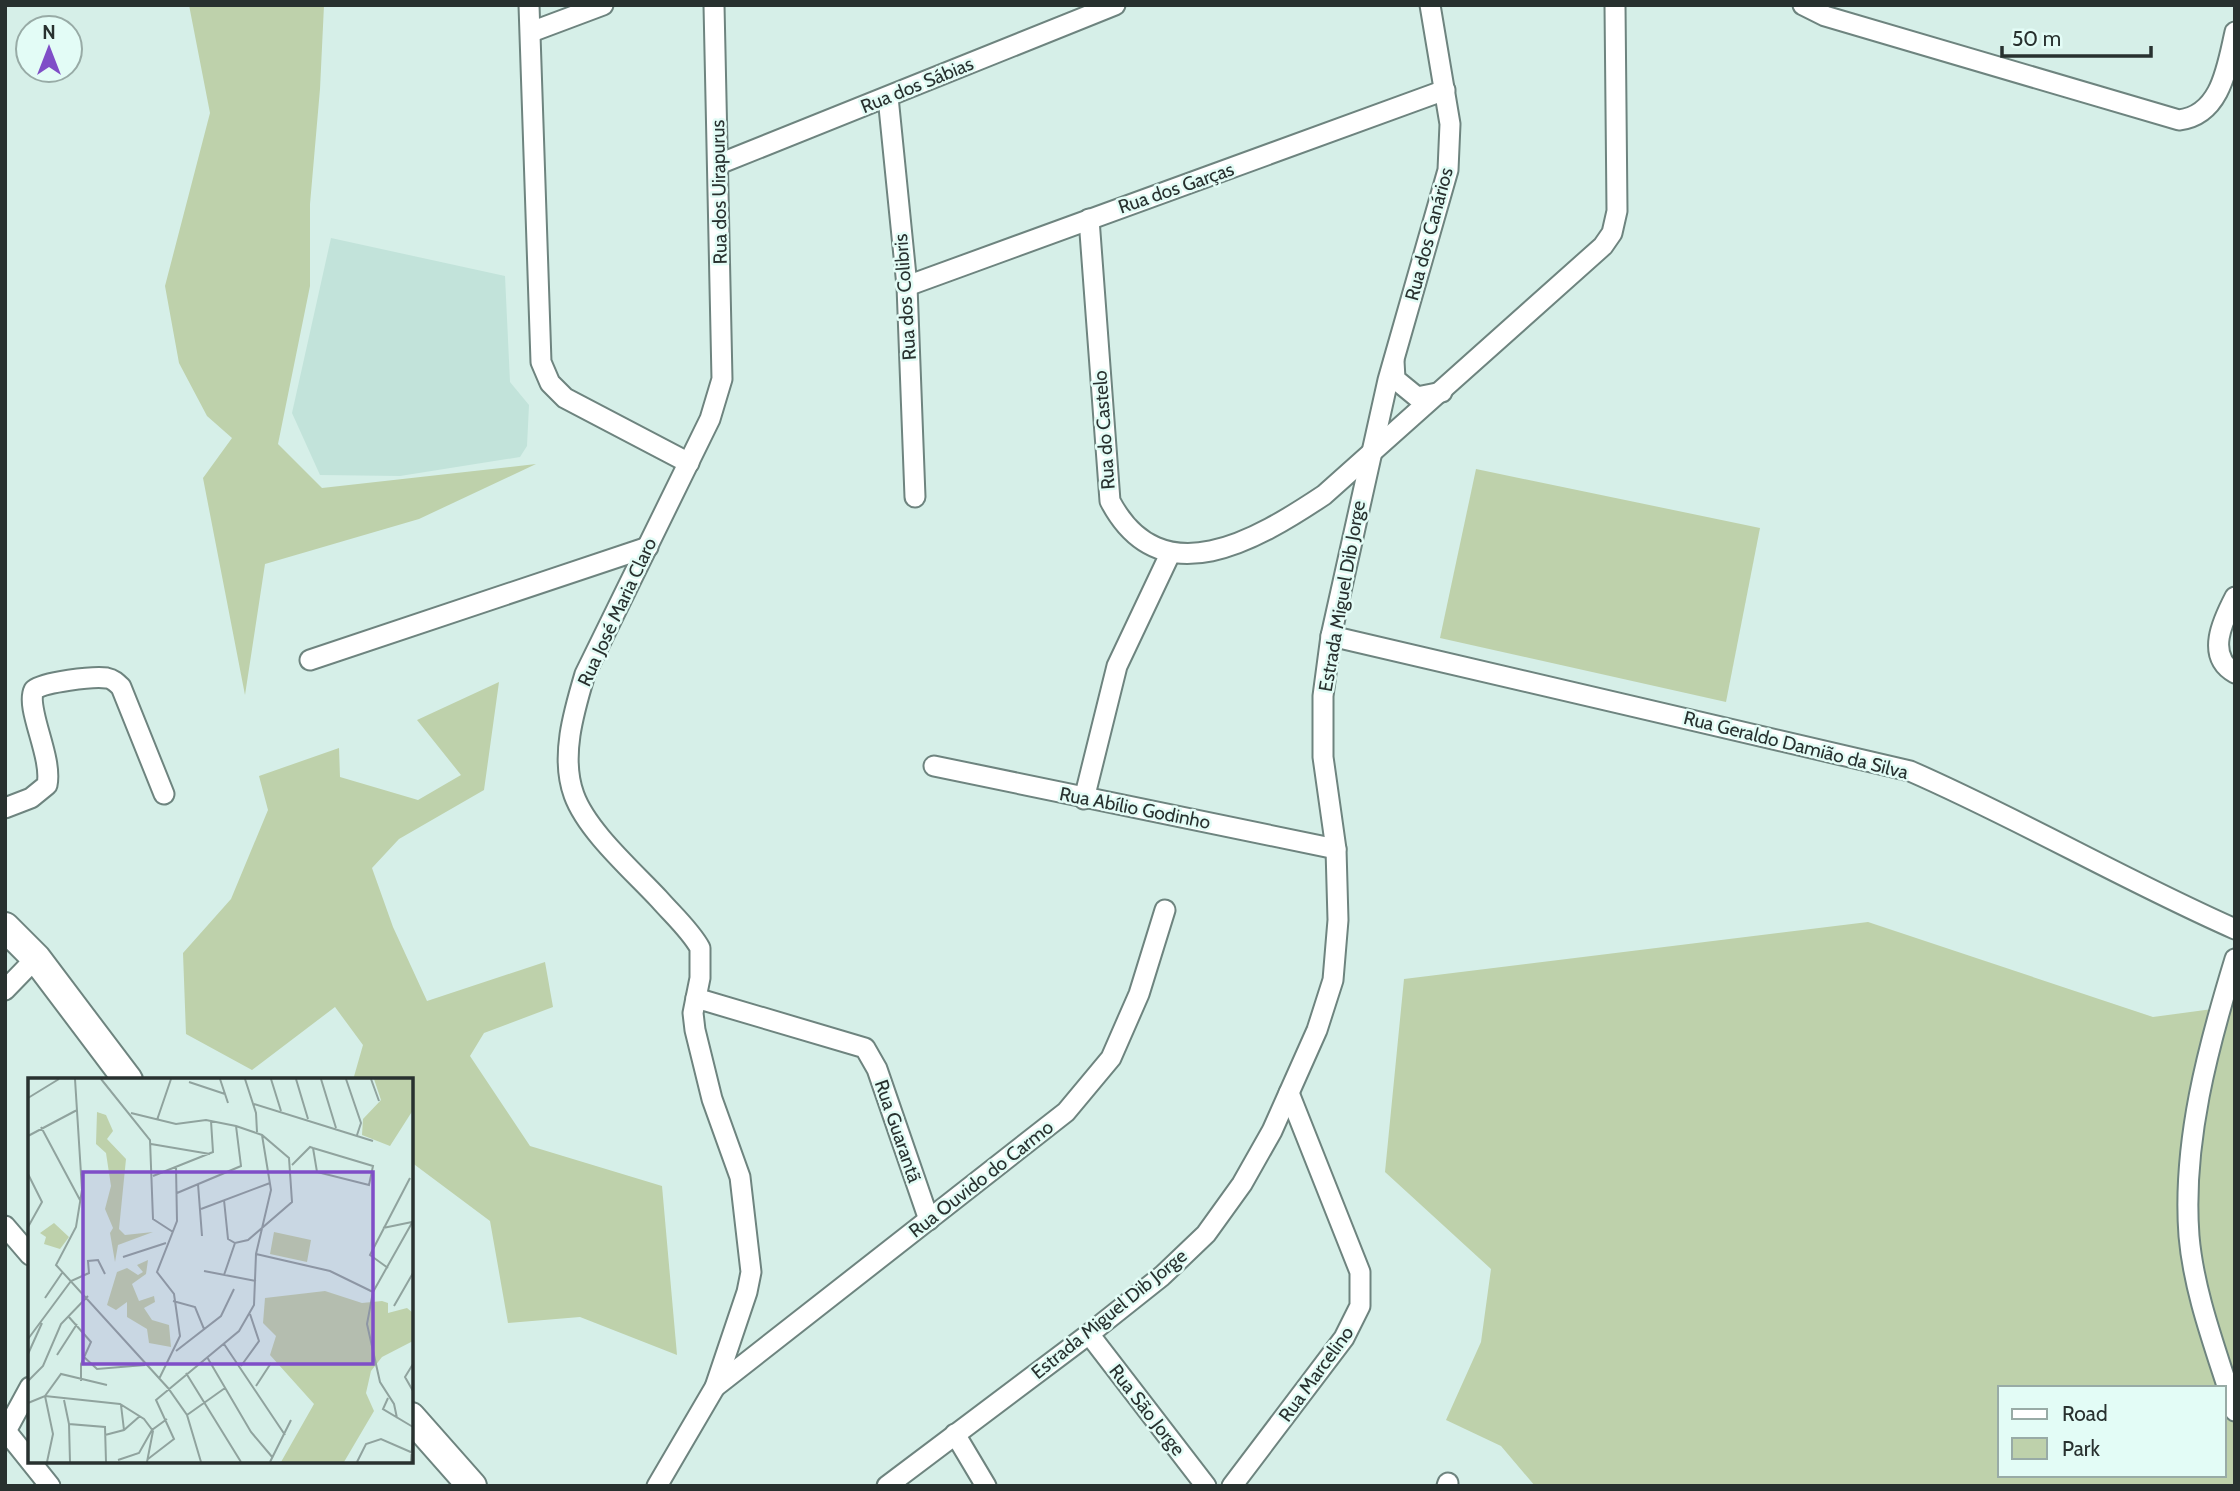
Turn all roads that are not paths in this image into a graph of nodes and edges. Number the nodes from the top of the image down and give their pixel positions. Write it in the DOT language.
graph roads {
  1 [pos="529,5"];
  2 [pos="603,5"];
  3 [pos="714,5"];
  4 [pos="1115,5"];
  5 [pos="1430,5"];
  6 [pos="1615,5"];
  7 [pos="1803,5"];
  8 [pos="531,32"];
  9 [pos="2235,32"];
  10 [pos="1445,90"];
  11 [pos="888,97"];
  12 [pos="719,164"];
  13 [pos="1089,219"];
  14 [pos="907,286"];
  15 [pos="1393,360"];
  16 [pos="1444,391"];
  17 [pos="1369,458"];
  18 [pos="690,463"];
  19 [pos="915,497"];
  20 [pos="648,547"];
  21 [pos="1170,554"];
  22 [pos="2235,597"];
  23 [pos="1331,636"];
  24 [pos="310,660"];
  25 [pos="2235,673"];
  26 [pos="934,766"];
  27 [pos="164,794"];
  28 [pos="1084,799"];
  29 [pos="5,808"];
  30 [pos="1336,849"];
  31 [pos="1165,910"];
  32 [pos="5,927"];
  33 [pos="2235,929"];
  34 [pos="36,958"];
  35 [pos="2235,960"];
  36 [pos="5,990"];
  37 [pos="696,998"];
  38 [pos="126,1078"];
  39 [pos="1289,1093"];
  40 [pos="929,1220"];
  41 [pos="5,1226"];
  42 [pos="28,1253"];
  43 [pos="1089,1334"];
  44 [pos="715,1387"];
  45 [pos="28,1391"];
  46 [pos="2235,1411"];
  47 [pos="413,1419"];
  48 [pos="6,1432"];
  49 [pos="954,1434"];
  50 [pos="28,1459"];
  51 [pos="31,1463"];
  52 [pos="50,1486"];
  53 [pos="472,1486"];
  54 [pos="657,1486"];
  55 [pos="887,1486"];
  56 [pos="986,1486"];
  57 [pos="1206,1486"];
  58 [pos="1233,1486"];
  1 -- 8 [label="street"];
  2 -- 8 [label="street"];
  3 -- 12 [label="street, Rua dos Uirapurus"];
  4 -- 11 [label="street, Rua dos Sábias"];
  5 -- 10 [label="street, Rua dos Canários"];
  6 -- 16 [label="street"];
  7 -- 9 [label="street"];
  8 -- 18 [label="street"];
  10 -- 13 [label="street, Rua dos Garças"];
  10 -- 15 [label="street, Rua dos Canários"];
  11 -- 12 [label="street, Rua dos Sábias"];
  11 -- 14 [label="street, Rua dos Colibris"];
  12 -- 18 [label="street, Rua dos Uirapurus"];
  13 -- 14 [label="street, Rua dos Garças"];
  13 -- 21 [label="street, Rua do Castelo"];
  14 -- 19 [label="street, Rua dos Colibris"];
  15 -- 16 [label="street"];
  15 -- 17 [label="street, Rua dos Canários"];
  16 -- 17 [label="street"];
  17 -- 21 [label="street"];
  17 -- 23 [label="street, Estrada Miguel Dib Jorge"];
  18 -- 20 [label="street, Rua José Maria Claro"];
  20 -- 24 [label="street"];
  20 -- 37 [label="street, Rua José Maria Claro"];
  21 -- 28 [label="street"];
  22 -- 25 [label="street"];
  23 -- 30 [label="street, Estrada Miguel Dib Jorge"];
  23 -- 33 [label="street, Rua Geraldo Damião da Silva"];
  26 -- 28 [label="street, Rua Abílio Godinho"];
  27 -- 29 [label="street"];
  28 -- 30 [label="street, Rua Abílio Godinho"];
  30 -- 39 [label="street, Estrada Miguel Dib Jorge"];
  31 -- 40 [label="street, Rua Ouvido do Carmo"];
  32 -- 34 [label="street"];
  34 -- 36 [label="street"];
  34 -- 38 [label="street"];
  35 -- 46 [label="street"];
  37 -- 40 [label="street, Rua Guarantã"];
  37 -- 44 [label="street, Rua José Maria Claro"];
  39 -- 43 [label="street, Estrada Miguel Dib Jorge"];
  39 -- 58 [label="street, Rua Marcelino"];
  40 -- 44 [label="street, Rua Ouvido do Carmo"];
  41 -- 42 [label="street"];
  43 -- 49 [label="street, Estrada Miguel Dib Jorge"];
  43 -- 57 [label="street, Rua São Jorge"];
  44 -- 54 [label="street, Rua José Maria Claro"];
  45 -- 48 [label="street"];
  47 -- 53 [label="street"];
  48 -- 50 [label="street"];
  49 -- 55 [label="street, Estrada Miguel Dib Jorge"];
  49 -- 56 [label="street"];
  51 -- 52 [label="street"];
}
